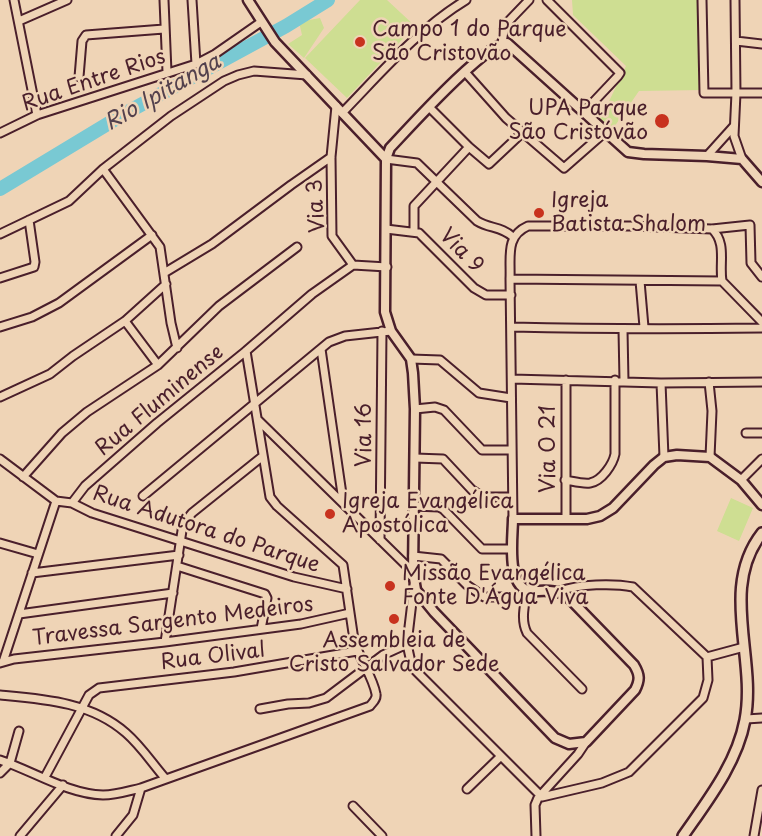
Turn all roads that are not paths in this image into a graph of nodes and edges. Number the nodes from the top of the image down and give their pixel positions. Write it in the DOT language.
graph roads {
  1 [pos="15,0"];
  2 [pos="68,0"];
  3 [pos="164,0"];
  4 [pos="192,0"];
  5 [pos="248,0"];
  6 [pos="466,0"];
  7 [pos="528,0"];
  8 [pos="547,0"];
  9 [pos="702,0"];
  10 [pos="735,0"];
  11 [pos="19,21"];
  12 [pos="263,25"];
  13 [pos="164,29"];
  14 [pos="736,41"];
  15 [pos="502,43"];
  16 [pos="762,44"];
  17 [pos="196,64"];
  18 [pos="167,72"];
  19 [pos="465,72"];
  20 [pos="308,75"];
  21 [pos="79,77"];
  22 [pos="736,93"];
  23 [pos="762,93"];
  24 [pos="429,107"];
  25 [pos="339,110"];
  26 [pos="584,112"];
  27 [pos="37,115"];
  28 [pos="734,126"];
  29 [pos="523,132"];
  30 [pos="605,132"];
  31 [pos="0,134"];
  32 [pos="469,147"];
  33 [pos="707,156"];
  34 [pos="332,157"];
  35 [pos="386,159"];
  36 [pos="742,159"];
  37 [pos="103,170"];
  38 [pos="762,182"];
  39 [pos="437,183"];
  40 [pos="29,220"];
  41 [pos="712,229"];
  42 [pos="386,230"];
  43 [pos="414,231"];
  44 [pos="0,234"];
  45 [pos="152,235"];
  46 [pos="513,237"];
  47 [pos="297,247"];
  48 [pos="353,265"];
  49 [pos="387,267"];
  50 [pos="164,273"];
  51 [pos="762,277"];
  52 [pos="0,278"];
  53 [pos="510,279"];
  54 [pos="640,281"];
  55 [pos="722,281"];
  56 [pos="166,284"];
  57 [pos="511,295"];
  58 [pos="125,321"];
  59 [pos="762,322"];
  60 [pos="0,327"];
  61 [pos="512,327"];
  62 [pos="644,327"];
  63 [pos="762,328"];
  64 [pos="623,330"];
  65 [pos="386,331"];
  66 [pos="177,348"];
  67 [pos="321,349"];
  68 [pos="246,351"];
  69 [pos="411,359"];
  70 [pos="159,365"];
  71 [pos="762,374"];
  72 [pos="512,379"];
  73 [pos="566,380"];
  74 [pos="615,380"];
  75 [pos="624,381"];
  76 [pos="753,381"];
  77 [pos="709,382"];
  78 [pos="762,382"];
  79 [pos="661,383"];
  80 [pos="0,397"];
  81 [pos="511,398"];
  82 [pos="255,404"];
  83 [pos="415,409"];
  84 [pos="258,419"];
  85 [pos="746,433"];
  86 [pos="762,433"];
  87 [pos="512,450"];
  88 [pos="263,456"];
  89 [pos="664,457"];
  90 [pos="710,457"];
  91 [pos="0,459"];
  92 [pos="415,459"];
  93 [pos="762,459"];
  94 [pos="23,477"];
  95 [pos="565,480"];
  96 [pos="741,480"];
  97 [pos="143,496"];
  98 [pos="512,497"];
  99 [pos="56,501"];
  100 [pos="343,502"];
  101 [pos="72,503"];
  102 [pos="762,504"];
  103 [pos="413,506"];
  104 [pos="513,519"];
  105 [pos="566,519"];
  106 [pos="762,534"];
  107 [pos="380,540"];
  108 [pos="180,542"];
  109 [pos="0,543"];
  110 [pos="512,549"];
  111 [pos="38,554"];
  112 [pos="179,555"];
  113 [pos="413,556"];
  114 [pos="177,566"];
  115 [pos="413,572"];
  116 [pos="32,573"];
  117 [pos="414,585"];
  118 [pos="347,589"];
  119 [pos="560,591"];
  120 [pos="173,593"];
  121 [pos="527,594"];
  122 [pos="350,613"];
  123 [pos="19,614"];
  124 [pos="261,629"];
  125 [pos="165,642"];
  126 [pos="407,644"];
  127 [pos="744,647"];
  128 [pos="357,651"];
  129 [pos="707,657"];
  130 [pos="2,663"];
  131 [pos="365,668"];
  132 [pos="582,689"];
  133 [pos="0,695"];
  134 [pos="82,708"];
  135 [pos="260,709"];
  136 [pos="762,718"];
  137 [pos="746,719"];
  138 [pos="19,730"];
  139 [pos="586,742"];
  140 [pos="500,757"];
  141 [pos="0,760"];
  142 [pos="9,763"];
  143 [pos="0,773"];
  144 [pos="45,777"];
  145 [pos="165,778"];
  146 [pos="63,785"];
  147 [pos="141,788"];
  148 [pos="467,789"];
  149 [pos="762,790"];
  150 [pos="540,794"];
  151 [pos="352,806"];
  152 [pos="20,836"];
  153 [pos="116,836"];
  154 [pos="382,836"];
  155 [pos="536,836"];
  156 [pos="683,836"];
  157 [pos="754,836"];
  1 -- 11 [label="street"];
  2 -- 11 [label="street"];
  3 -- 13 [label="street"];
  4 -- 17 [label="street"];
  5 -- 12 [label="street"];
  6 -- 25 [label="street"];
  7 -- 15 [label="street"];
  8 -- 26 [label="street"];
  9 -- 22 [label="street"];
  10 -- 14 [label="street"];
  11 -- 27 [label="street"];
  12 -- 17 [label="street, Rua Entre Rios"];
  12 -- 20 [label="street"];
  13 -- 18 [label="street"];
  13 -- 21 [label="street"];
  14 -- 16 [label="street"];
  14 -- 22 [label="street"];
  15 -- 19 [label="street"];
  15 -- 26 [label="street"];
  17 -- 18 [label="street, Rua Entre Rios"];
  18 -- 27 [label="street, Rua Entre Rios"];
  19 -- 24 [label="street"];
  19 -- 29 [label="street"];
  20 -- 25 [label="street"];
  20 -- 37 [label="street"];
  22 -- 23 [label="street"];
  22 -- 28 [label="street"];
  24 -- 32 [label="street"];
  24 -- 35 [label="street"];
  25 -- 34 [label="street, Via 3"];
  25 -- 35 [label="street"];
  26 -- 30 [label="street"];
  27 -- 31 [label="street, Rua Entre Rios"];
  28 -- 33 [label="street"];
  28 -- 36 [label="street"];
  29 -- 30 [label="street"];
  29 -- 32 [label="street"];
  30 -- 33 [label="street"];
  32 -- 39 [label="street"];
  33 -- 36 [label="street"];
  34 -- 48 [label="street, Via 3"];
  34 -- 50 [label="street"];
  35 -- 39 [label="street"];
  35 -- 42 [label="street"];
  36 -- 38 [label="street"];
  37 -- 40 [label="street"];
  37 -- 45 [label="street"];
  39 -- 43 [label="street"];
  39 -- 46 [label="street"];
  40 -- 44 [label="street"];
  40 -- 52 [label="street"];
  41 -- 46 [label="street"];
  41 -- 51 [label="street"];
  41 -- 55 [label="street"];
  42 -- 43 [label="street, Via 9"];
  42 -- 49 [label="street"];
  43 -- 57 [label="street, Via 9"];
  45 -- 50 [label="street"];
  45 -- 60 [label="street"];
  46 -- 53 [label="street"];
  47 -- 66 [label="street"];
  48 -- 49 [label="street"];
  48 -- 68 [label="street, Rua Fluminense"];
  49 -- 65 [label="street"];
  50 -- 56 [label="street"];
  53 -- 54 [label="street"];
  53 -- 57 [label="street"];
  54 -- 55 [label="street"];
  54 -- 62 [label="street"];
  55 -- 59 [label="street"];
  56 -- 58 [label="street"];
  56 -- 66 [label="street"];
  57 -- 61 [label="street"];
  58 -- 70 [label="street"];
  58 -- 80 [label="street"];
  61 -- 64 [label="street"];
  61 -- 72 [label="street"];
  62 -- 63 [label="street"];
  62 -- 64 [label="street"];
  64 -- 75 [label="street"];
  65 -- 67 [label="street"];
  65 -- 69 [label="street"];
  65 -- 107 [label="street, Via 16"];
  66 -- 70 [label="street"];
  67 -- 82 [label="street"];
  67 -- 100 [label="street"];
  68 -- 82 [label="street"];
  68 -- 101 [label="street, Rua Fluminense"];
  69 -- 81 [label="street"];
  69 -- 83 [label="street"];
  70 -- 94 [label="street"];
  71 -- 76 [label="street"];
  72 -- 73 [label="street"];
  72 -- 81 [label="street"];
  73 -- 74 [label="street"];
  73 -- 95 [label="street, Via O 21"];
  74 -- 75 [label="street"];
  74 -- 95 [label="street"];
  75 -- 79 [label="street"];
  76 -- 77 [label="street"];
  76 -- 78 [label="street"];
  77 -- 79 [label="street"];
  77 -- 90 [label="street"];
  79 -- 89 [label="street"];
  81 -- 87 [label="street"];
  82 -- 84 [label="street"];
  82 -- 97 [label="street"];
  83 -- 87 [label="street"];
  83 -- 92 [label="street"];
  84 -- 88 [label="street"];
  84 -- 100 [label="street"];
  85 -- 86 [label="street"];
  87 -- 98 [label="street"];
  88 -- 108 [label="street"];
  88 -- 118 [label="street"];
  89 -- 90 [label="street"];
  89 -- 105 [label="street"];
  90 -- 96 [label="street"];
  91 -- 94 [label="street"];
  92 -- 98 [label="street"];
  92 -- 103 [label="street"];
  93 -- 96 [label="street"];
  94 -- 99 [label="street"];
  95 -- 105 [label="street, Via O 21"];
  96 -- 102 [label="street"];
  98 -- 104 [label="street"];
  99 -- 101 [label="street, Rua Adutora do Parque"];
  99 -- 111 [label="street"];
  100 -- 107 [label="street"];
  101 -- 108 [label="street, Rua Adutora do Parque"];
  103 -- 110 [label="street"];
  103 -- 113 [label="street"];
  104 -- 105 [label="street"];
  104 -- 110 [label="street"];
  106 -- 127 [label="main road"];
  107 -- 115 [label="street"];
  108 -- 112 [label="street"];
  108 -- 118 [label="street, Rua Adutora do Parque"];
  109 -- 111 [label="street"];
  110 -- 121 [label="street"];
  111 -- 116 [label="street"];
  112 -- 114 [label="street"];
  112 -- 116 [label="street"];
  113 -- 115 [label="street"];
  113 -- 121 [label="street"];
  114 -- 120 [label="street"];
  114 -- 124 [label="street"];
  115 -- 117 [label="street"];
  116 -- 123 [label="street"];
  117 -- 126 [label="street"];
  117 -- 139 [label="street"];
  118 -- 122 [label="street"];
  119 -- 121 [label="street"];
  119 -- 129 [label="street"];
  119 -- 139 [label="street"];
  120 -- 123 [label="street"];
  120 -- 125 [label="street"];
  121 -- 132 [label="street"];
  122 -- 124 [label="street, Travessa Sargento Medeiros"];
  122 -- 128 [label="street"];
  123 -- 130 [label="street"];
  124 -- 125 [label="street, Travessa Sargento Medeiros"];
  125 -- 130 [label="street, Travessa Sargento Medeiros"];
  126 -- 131 [label="street"];
  126 -- 140 [label="street"];
  127 -- 129 [label="street"];
  127 -- 137 [label="main road"];
  128 -- 131 [label="street"];
  128 -- 134 [label="street, Rua Olival"];
  129 -- 150 [label="street"];
  131 -- 135 [label="street"];
  131 -- 145 [label="street"];
  133 -- 134 [label="street"];
  134 -- 144 [label="street, Rua Olival"];
  134 -- 145 [label="street"];
  136 -- 137 [label="street"];
  137 -- 156 [label="main road"];
  138 -- 142 [label="street"];
  139 -- 150 [label="street"];
  140 -- 148 [label="street"];
  140 -- 150 [label="street"];
  141 -- 142 [label="street"];
  142 -- 143 [label="street"];
  142 -- 144 [label="street"];
  144 -- 146 [label="street"];
  145 -- 147 [label="street"];
  146 -- 147 [label="street"];
  146 -- 152 [label="street"];
  147 -- 153 [label="street"];
  149 -- 157 [label="street"];
  150 -- 155 [label="street"];
  151 -- 154 [label="street"];
}
